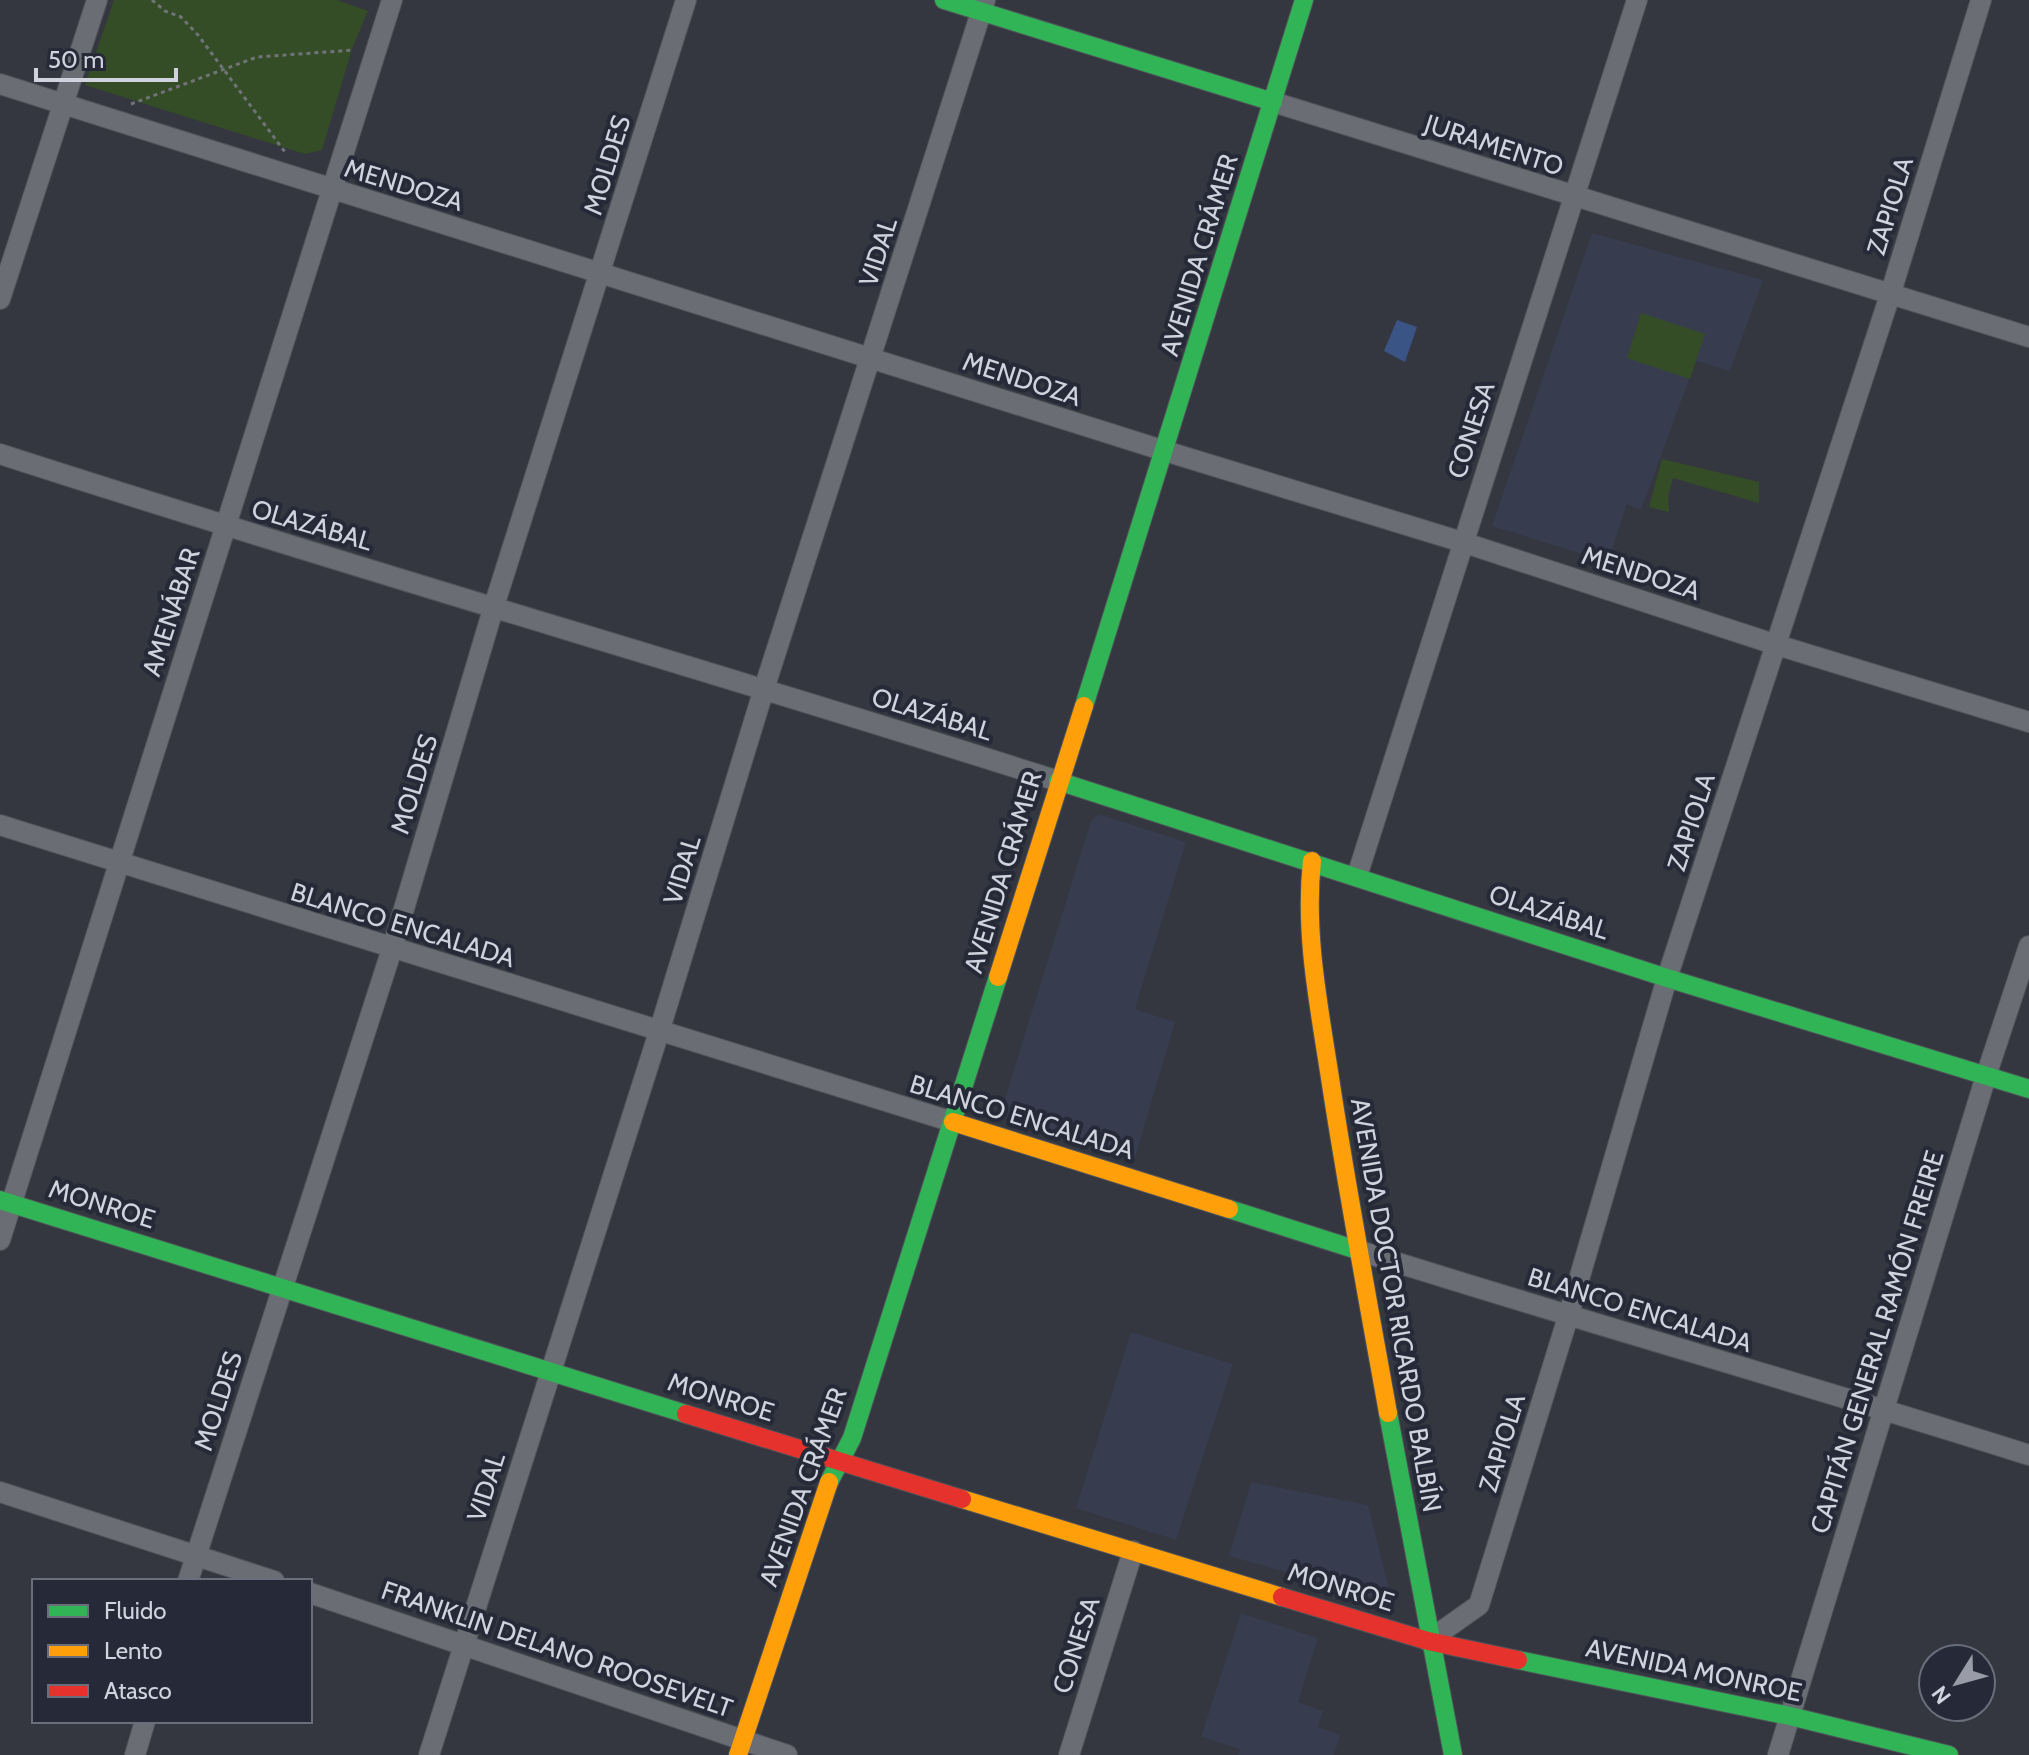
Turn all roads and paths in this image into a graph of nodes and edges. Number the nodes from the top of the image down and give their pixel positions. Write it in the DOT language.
graph roads {
  1 [pos="97,0"];
  2 [pos="152,0"];
  3 [pos="392,0"];
  4 [pos="686,0"];
  5 [pos="944,0"];
  6 [pos="1304,0"];
  7 [pos="1637,0"];
  8 [pos="1981,0"];
  9 [pos="983,6"];
  10 [pos="352,49"];
  11 [pos="224,69"];
  12 [pos="0,84"];
  13 [pos="1273,102"];
  14 [pos="62,105"];
  15 [pos="125,106"];
  16 [pos="287,156"];
  17 [pos="332,190"];
  18 [pos="1572,197"];
  19 [pos="601,274"];
  20 [pos="1891,292"];
  21 [pos="0,299"];
  22 [pos="2029,337"];
  23 [pos="871,359"];
  24 [pos="1165,451"];
  25 [pos="0,454"];
  26 [pos="225,527"];
  27 [pos="1462,542"];
  28 [pos="494,606"];
  29 [pos="1777,645"];
  30 [pos="764,689"];
  31 [pos="2029,722"];
  32 [pos="1058,781"];
  33 [pos="0,825"];
  34 [pos="1312,861"];
  35 [pos="119,862"];
  36 [pos="1357,876"];
  37 [pos="2029,946"];
  38 [pos="392,949"];
  39 [pos="1667,978"];
  40 [pos="659,1032"];
  41 [pos="1986,1076"];
  42 [pos="2029,1089"];
  43 [pos="953,1122"];
  44 [pos="6,1202"];
  45 [pos="0,1240"];
  46 [pos="1357,1250"];
  47 [pos="282,1288"];
  48 [pos="1568,1317"];
  49 [pos="551,1371"];
  50 [pos="1884,1409"];
  51 [pos="2029,1455"];
  52 [pos="840,1462"];
  53 [pos="0,1492"];
  54 [pos="1133,1551"];
  55 [pos="196,1555"];
  56 [pos="189,1579"];
  57 [pos="268,1579"];
  58 [pos="312,1594"];
  59 [pos="1428,1641"];
  60 [pos="463,1644"];
  61 [pos="1790,1716"];
  62 [pos="144,1723"];
  63 [pos="740,1748"];
  64 [pos="135,1755"];
  65 [pos="429,1755"];
  66 [pos="787,1755"];
  67 [pos="1069,1755"];
  68 [pos="1453,1755"];
  69 [pos="1778,1755"];
  70 [pos="1949,1755"];
  1 -- 14 [label="street"];
  2 -- 11 [label="path"];
  3 -- 17 [label="street, AMENÁBAR"];
  4 -- 19 [label="street, MOLDES"];
  5 -- 9 [label="main road, JURAMENTO"];
  6 -- 13 [label="main road, AVENIDA CRÁMER"];
  7 -- 18 [label="street, CONESA"];
  8 -- 20 [label="street, ZAPIOLA"];
  9 -- 13 [label="main road, JURAMENTO"];
  9 -- 23 [label="street, VIDAL"];
  10 -- 11 [label="path"];
  11 -- 15 [label="path"];
  11 -- 16 [label="path"];
  12 -- 14 [label="street, MENDOZA"];
  13 -- 18 [label="street, JURAMENTO"];
  13 -- 24 [label="main road, AVENIDA CRÁMER"];
  14 -- 17 [label="street, MENDOZA"];
  14 -- 21 [label="street"];
  17 -- 19 [label="street, MENDOZA"];
  17 -- 26 [label="street, AMENÁBAR"];
  18 -- 20 [label="street, JURAMENTO"];
  18 -- 27 [label="street, CONESA"];
  19 -- 23 [label="street, MENDOZA"];
  19 -- 28 [label="street, MOLDES"];
  20 -- 22 [label="street, JURAMENTO"];
  20 -- 29 [label="street, ZAPIOLA"];
  23 -- 24 [label="street, MENDOZA"];
  23 -- 30 [label="street, VIDAL"];
  24 -- 27 [label="street, MENDOZA"];
  24 -- 32 [label="main road, AVENIDA CRÁMER"];
  25 -- 26 [label="street, OLAZÁBAL"];
  26 -- 28 [label="street, OLAZÁBAL"];
  26 -- 35 [label="street, AMENÁBAR"];
  27 -- 29 [label="street, MENDOZA"];
  27 -- 36 [label="street, CONESA"];
  28 -- 30 [label="street, OLAZÁBAL"];
  28 -- 38 [label="street, MOLDES"];
  29 -- 31 [label="street, MENDOZA"];
  29 -- 39 [label="street, ZAPIOLA"];
  30 -- 32 [label="street, OLAZÁBAL"];
  30 -- 40 [label="street, VIDAL"];
  32 -- 34 [label="main road, OLAZÁBAL"];
  32 -- 43 [label="main road, AVENIDA CRÁMER"];
  33 -- 35 [label="street, BLANCO ENCALADA"];
  34 -- 36 [label="main road, OLAZÁBAL"];
  34 -- 46 [label="main road, AVENIDA DOCTOR RICARDO BALBÍN"];
  35 -- 38 [label="street, BLANCO ENCALADA"];
  35 -- 44 [label="street, AMENÁBAR"];
  36 -- 39 [label="main road, OLAZÁBAL"];
  37 -- 41 [label="street, CAPITÁN GENERAL RAMÓN FREIRE"];
  38 -- 40 [label="street, BLANCO ENCALADA"];
  38 -- 47 [label="street, MOLDES"];
  39 -- 41 [label="main road, OLAZÁBAL"];
  39 -- 48 [label="street, ZAPIOLA"];
  40 -- 43 [label="street, BLANCO ENCALADA"];
  40 -- 49 [label="street, VIDAL"];
  41 -- 42 [label="main road, OLAZÁBAL"];
  41 -- 50 [label="street, CAPITÁN GENERAL RAMÓN FREIRE"];
  43 -- 46 [label="main road, BLANCO ENCALADA"];
  43 -- 52 [label="main road, AVENIDA CRÁMER"];
  44 -- 45 [label="street, AMENÁBAR"];
  44 -- 47 [label="main road, MONROE"];
  46 -- 48 [label="street, BLANCO ENCALADA"];
  46 -- 59 [label="main road, AVENIDA DOCTOR RICARDO BALBÍN"];
  47 -- 49 [label="main road, MONROE"];
  47 -- 55 [label="street, MOLDES"];
  48 -- 50 [label="street, BLANCO ENCALADA"];
  48 -- 59 [label="street, ZAPIOLA"];
  49 -- 52 [label="main road, MONROE"];
  49 -- 60 [label="street, VIDAL"];
  50 -- 51 [label="street, BLANCO ENCALADA"];
  50 -- 61 [label="street, CAPITÁN GENERAL RAMÓN FREIRE"];
  52 -- 54 [label="main road, MONROE"];
  52 -- 63 [label="main road, AVENIDA CRÁMER"];
  53 -- 55 [label="street"];
  54 -- 59 [label="main road, MONROE"];
  54 -- 67 [label="street, CONESA"];
  55 -- 56 [label="street, MOLDES"];
  55 -- 57 [label="street"];
  58 -- 60 [label="street, FRANKLIN DELANO ROOSEVELT"];
  59 -- 61 [label="main road, AVENIDA MONROE"];
  59 -- 68 [label="main road, AVENIDA DOCTOR RICARDO BALBÍN"];
  60 -- 63 [label="street, FRANKLIN DELANO ROOSEVELT"];
  60 -- 65 [label="street, VIDAL"];
  61 -- 69 [label="street, CAPITÁN GENERAL RAMÓN FREIRE"];
  61 -- 70 [label="main road, AVENIDA MONROE"];
  62 -- 64 [label="street"];
  63 -- 66 [label="street, FRANKLIN DELANO ROOSEVELT"];
}
